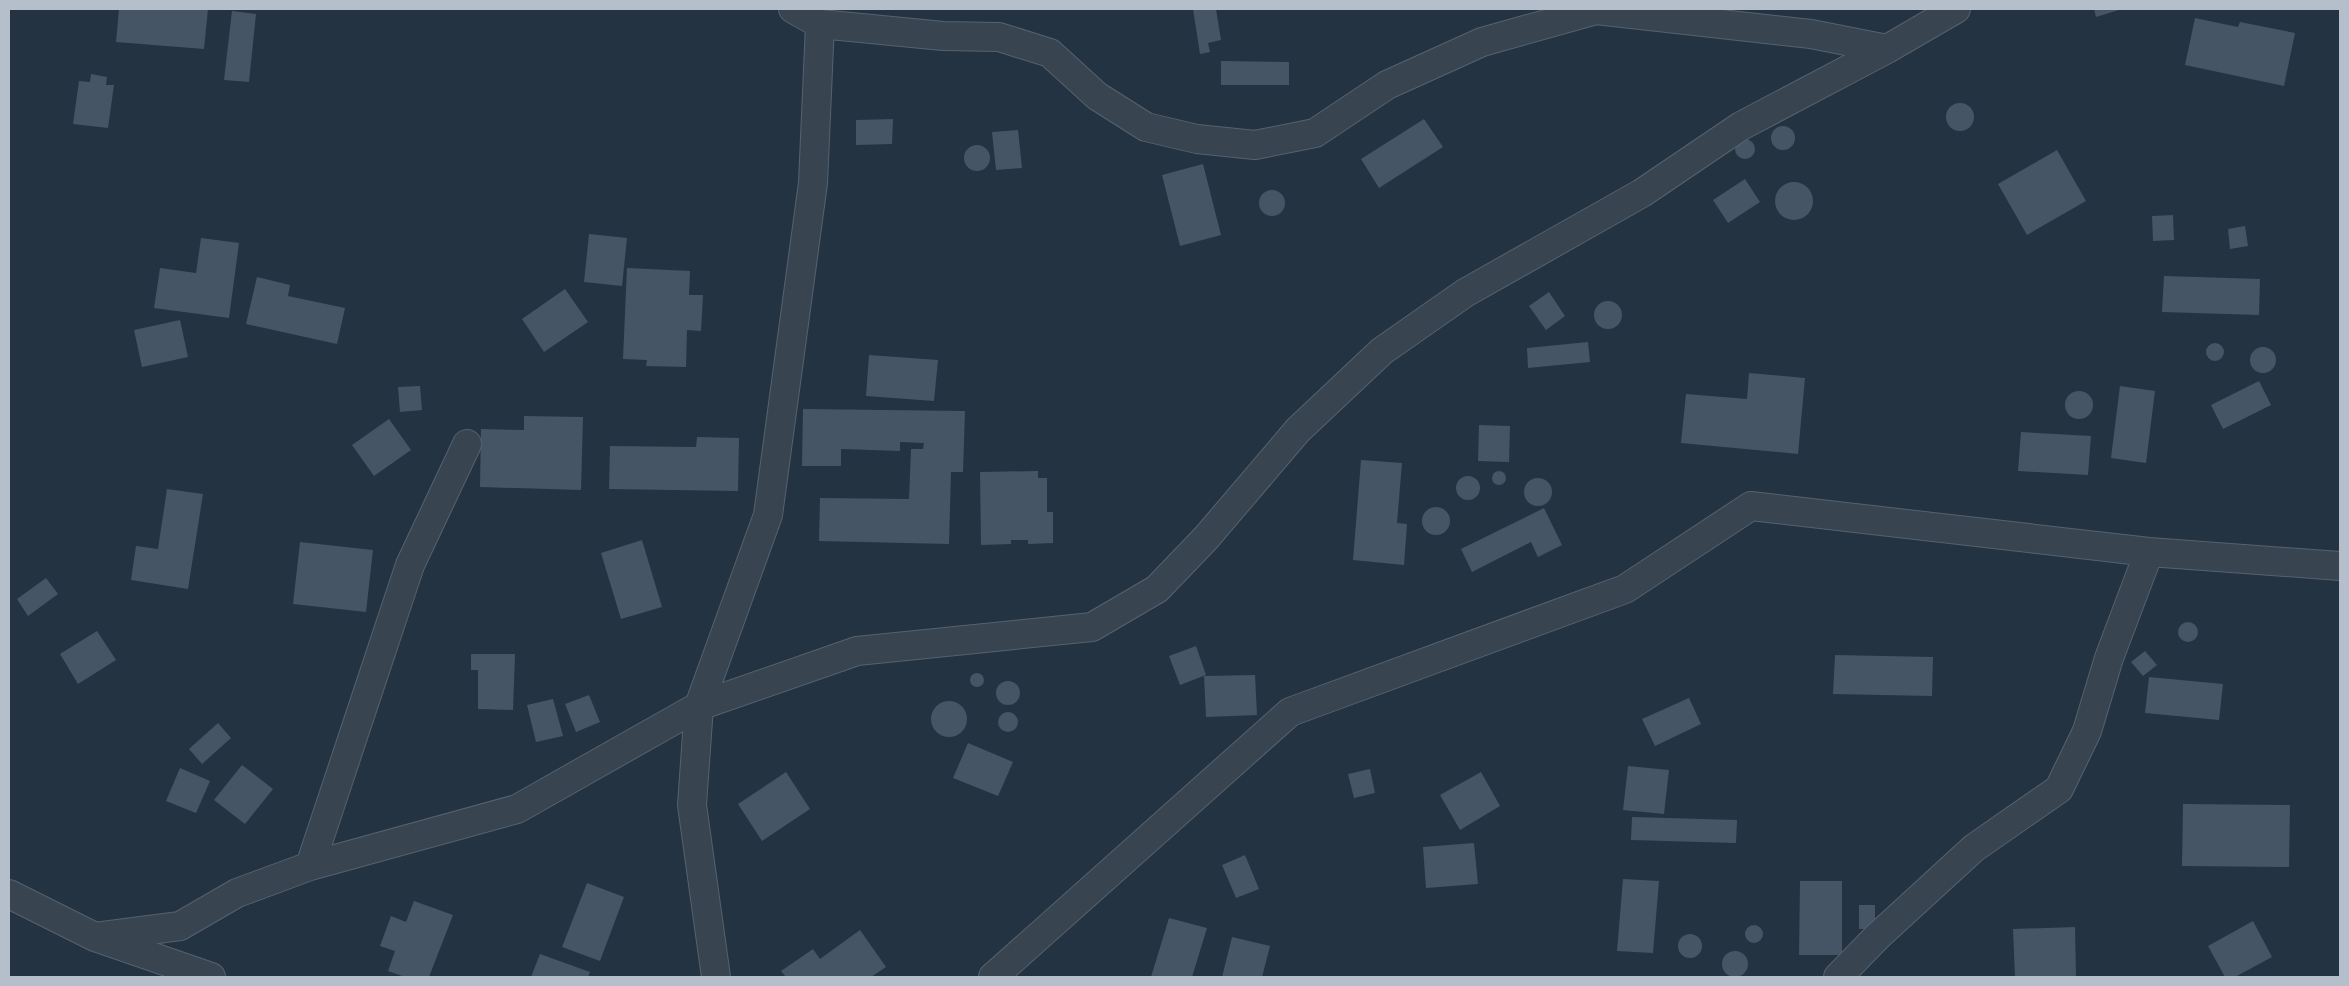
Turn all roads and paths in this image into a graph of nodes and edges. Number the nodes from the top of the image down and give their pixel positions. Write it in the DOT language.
graph roads {
  1 [pos="793,9"];
  2 [pos="1956,9"];
  3 [pos="820,24"];
  4 [pos="1887,50"];
  5 [pos="467,444"];
  6 [pos="2149,552"];
  7 [pos="2340,566"];
  8 [pos="699,706"];
  9 [pos="310,866"];
  10 [pos="9,894"];
  11 [pos="95,937"];
  12 [pos="208,977"];
  13 [pos="716,977"];
  14 [pos="993,977"];
  15 [pos="1838,977"];
  1 -- 3 [label="street"];
  2 -- 4 [label="street"];
  3 -- 4 [label="street"];
  3 -- 8 [label="street"];
  4 -- 8 [label="street"];
  5 -- 9 [label="street"];
  6 -- 7 [label="street"];
  6 -- 14 [label="street"];
  6 -- 15 [label="street"];
  8 -- 9 [label="street"];
  8 -- 13 [label="street"];
  9 -- 11 [label="street"];
  10 -- 11 [label="street"];
  11 -- 12 [label="street"];
}
